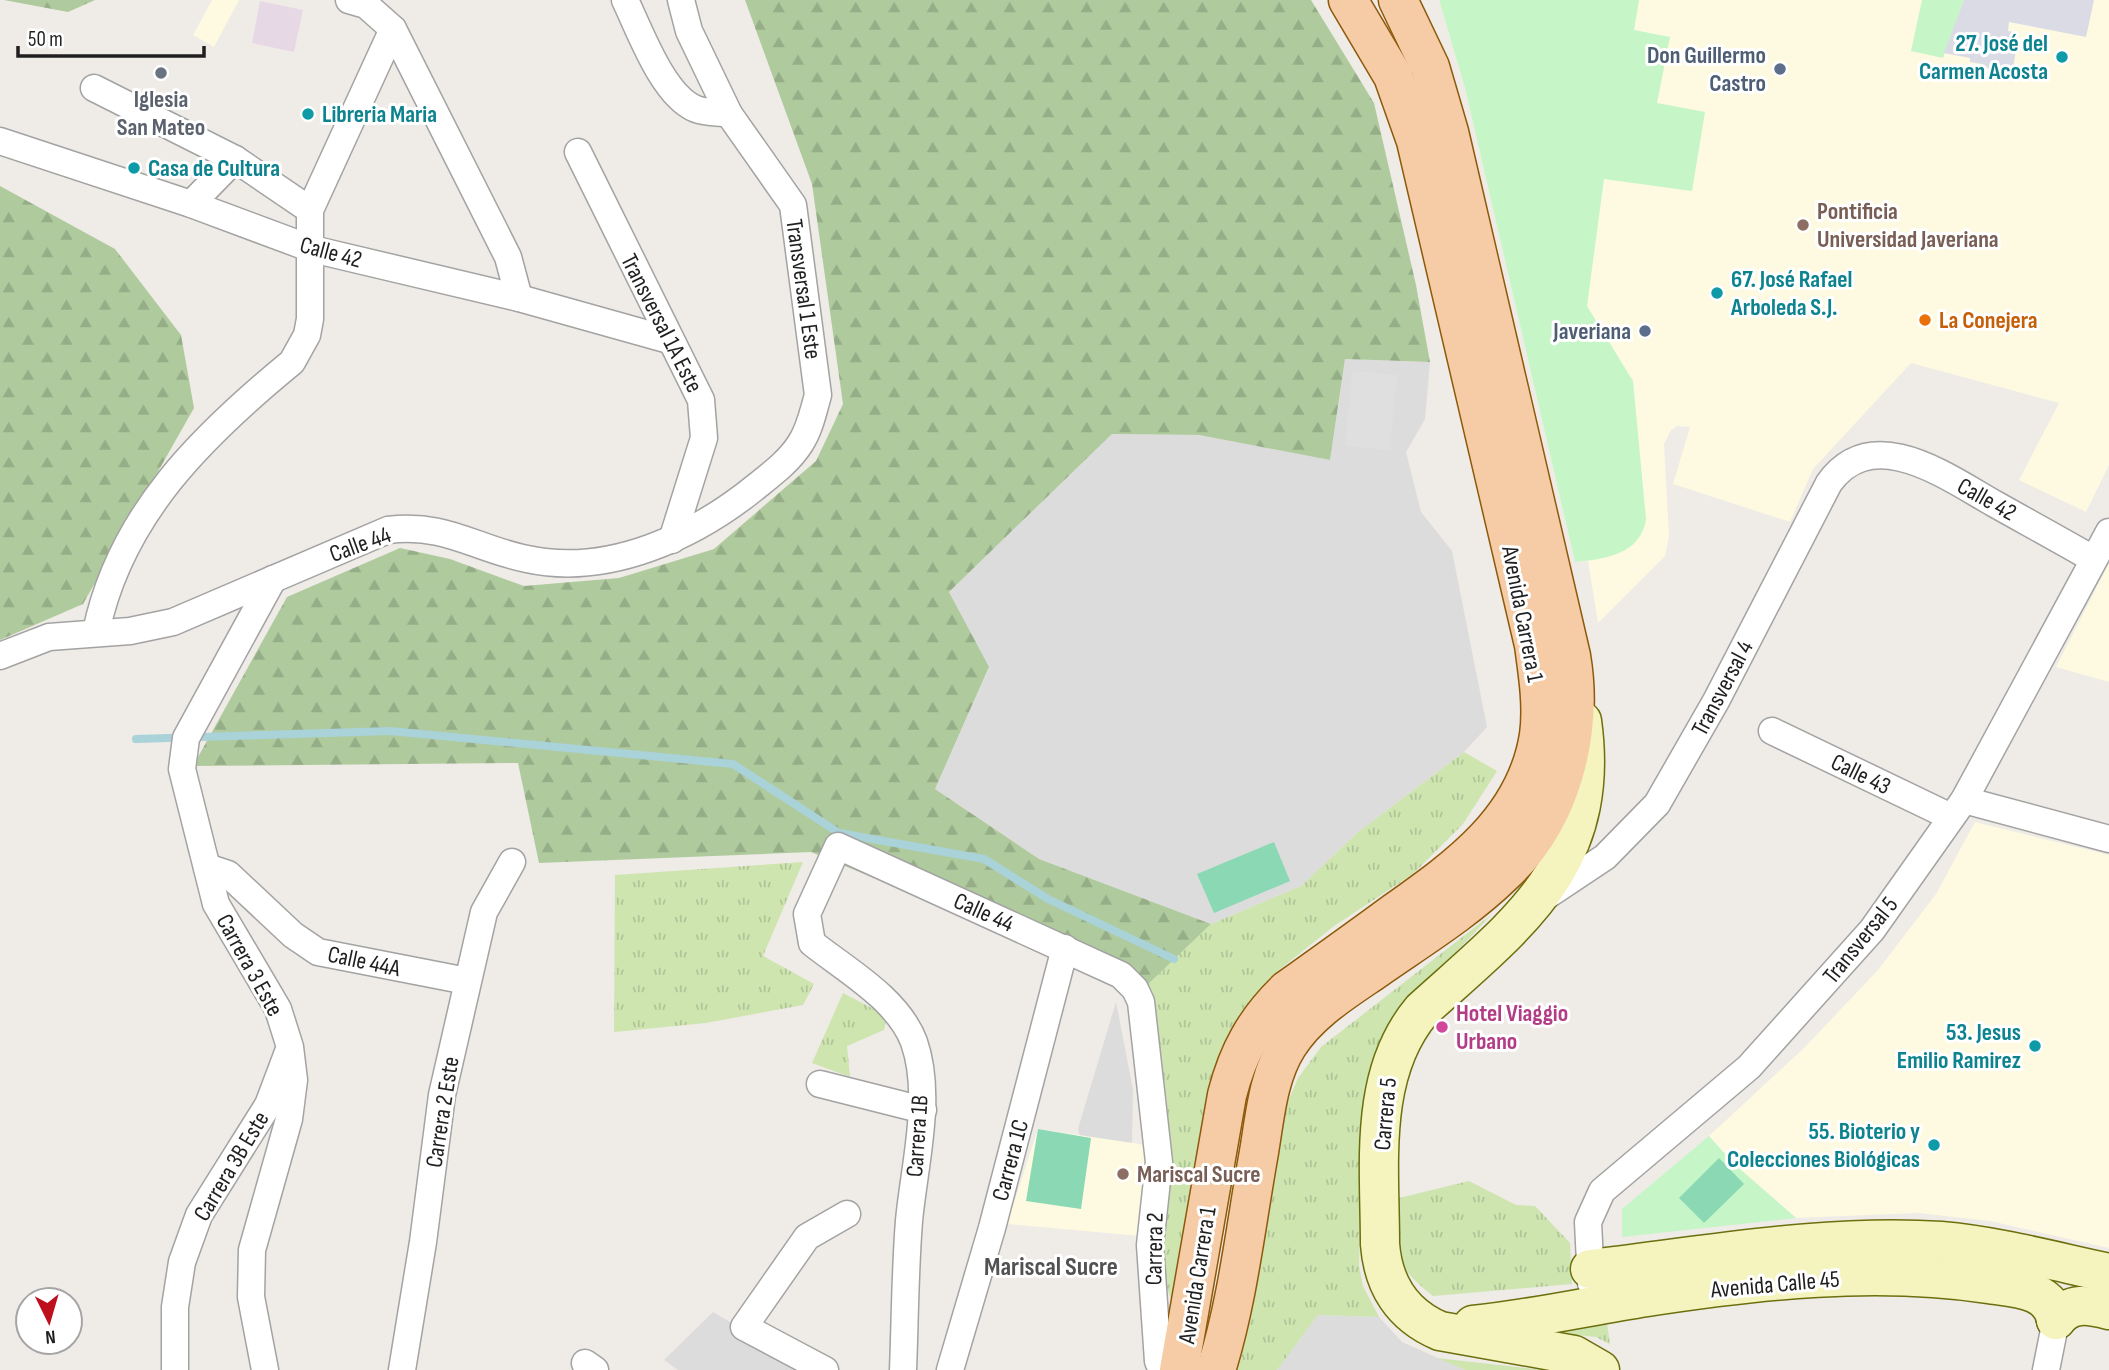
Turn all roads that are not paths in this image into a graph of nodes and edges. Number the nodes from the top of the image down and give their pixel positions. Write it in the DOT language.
graph roads {
  1 [pos="349,0"];
  2 [pos="625,0"];
  3 [pos="681,0"];
  4 [pos="1348,0"];
  5 [pos="1398,0"];
  6 [pos="394,29"];
  7 [pos="93,88"];
  8 [pos="729,114"];
  9 [pos="0,141"];
  10 [pos="578,152"];
  11 [pos="235,159"];
  12 [pos="191,204"];
  13 [pos="310,210"];
  14 [pos="312,249"];
  15 [pos="519,298"];
  16 [pos="668,340"];
  17 [pos="1876,455"];
  18 [pos="2109,532"];
  19 [pos="672,540"];
  20 [pos="2093,559"];
  21 [pos="273,579"];
  22 [pos="96,632"];
  23 [pos="0,656"];
  24 [pos="1577,691"];
  25 [pos="1772,731"];
  26 [pos="1957,808"];
  27 [pos="2109,838"];
  28 [pos="512,862"];
  29 [pos="207,867"];
  30 [pos="826,867"];
  31 [pos="1537,902"];
  32 [pos="1065,948"];
  33 [pos="467,981"];
  34 [pos="1141,1002"];
  35 [pos="290,1047"];
  36 [pos="820,1084"];
  37 [pos="923,1110"];
  38 [pos="848,1214"];
  39 [pos="2109,1273"];
  40 [pos="1591,1288"];
  41 [pos="2109,1310"];
  42 [pos="2056,1320"];
  43 [pos="1421,1322"];
  44 [pos="175,1370"];
  45 [pos="265,1370"];
  46 [pos="402,1370"];
  47 [pos="825,1370"];
  48 [pos="903,1370"];
  49 [pos="950,1370"];
  50 [pos="1162,1370"];
  51 [pos="1179,1370"];
  52 [pos="1216,1370"];
  53 [pos="1600,1370"];
  54 [pos="2046,1370"];
  1 -- 6 [label="street"];
  2 -- 8 [label="street"];
  3 -- 8 [label="street, Transversal 1 Este"];
  4 -- 51 [label="main road, Avenida Carrera 1"];
  5 -- 24 [label="main road, Avenida Carrera 1"];
  6 -- 13 [label="street"];
  6 -- 15 [label="street"];
  7 -- 11 [label="street"];
  8 -- 19 [label="street, Transversal 1 Este"];
  9 -- 12 [label="street, Calle 42"];
  10 -- 16 [label="street, Transversal 1A Este"];
  11 -- 12 [label="street"];
  11 -- 13 [label="street"];
  12 -- 14 [label="street, Calle 42"];
  13 -- 14 [label="street"];
  14 -- 15 [label="street, Calle 42"];
  14 -- 22 [label="street"];
  15 -- 16 [label="street, Calle 42"];
  16 -- 19 [label="street, Transversal 1A Este"];
  17 -- 20 [label="street, Calle 42"];
  17 -- 31 [label="street, Transversal 4"];
  18 -- 20 [label="street, Transversal 5"];
  19 -- 21 [label="street, Calle 44"];
  20 -- 26 [label="street, Transversal 5"];
  21 -- 22 [label="street, Calle 44"];
  21 -- 29 [label="street, Carrera 3 Este"];
  22 -- 23 [label="street, Calle 44"];
  24 -- 31 [label="main road, Carrera 5"];
  24 -- 52 [label="main road, Avenida Carrera 1"];
  25 -- 26 [label="street, Calle 43"];
  26 -- 27 [label="street, Calle 43"];
  26 -- 40 [label="street, Transversal 5"];
  28 -- 33 [label="street, Carrera 2 Este"];
  29 -- 33 [label="street, Calle 44A"];
  29 -- 35 [label="street, Carrera 3 Este"];
  30 -- 32 [label="street, Calle 44"];
  30 -- 37 [label="street, Carrera 1B"];
  31 -- 43 [label="main road, Carrera 5"];
  32 -- 34 [label="street, Calle 44"];
  32 -- 49 [label="street, Carrera 1C"];
  33 -- 46 [label="street, Carrera 2 Este"];
  34 -- 50 [label="street, Carrera 2"];
  35 -- 44 [label="street, Carrera 3B Este"];
  35 -- 45 [label="street, Carrera 3 Este"];
  36 -- 37 [label="street"];
  37 -- 48 [label="street, Carrera 1B"];
  38 -- 47 [label="street"];
  39 -- 40 [label="main road, Avenida Calle 45"];
  40 -- 42 [label="main road, Avenida Calle 45"];
  40 -- 43 [label="main road, Avenida Calle 45"];
  41 -- 42 [label="main road"];
  42 -- 54 [label="street"];
  43 -- 53 [label="main road, Carrera 5"];
}
